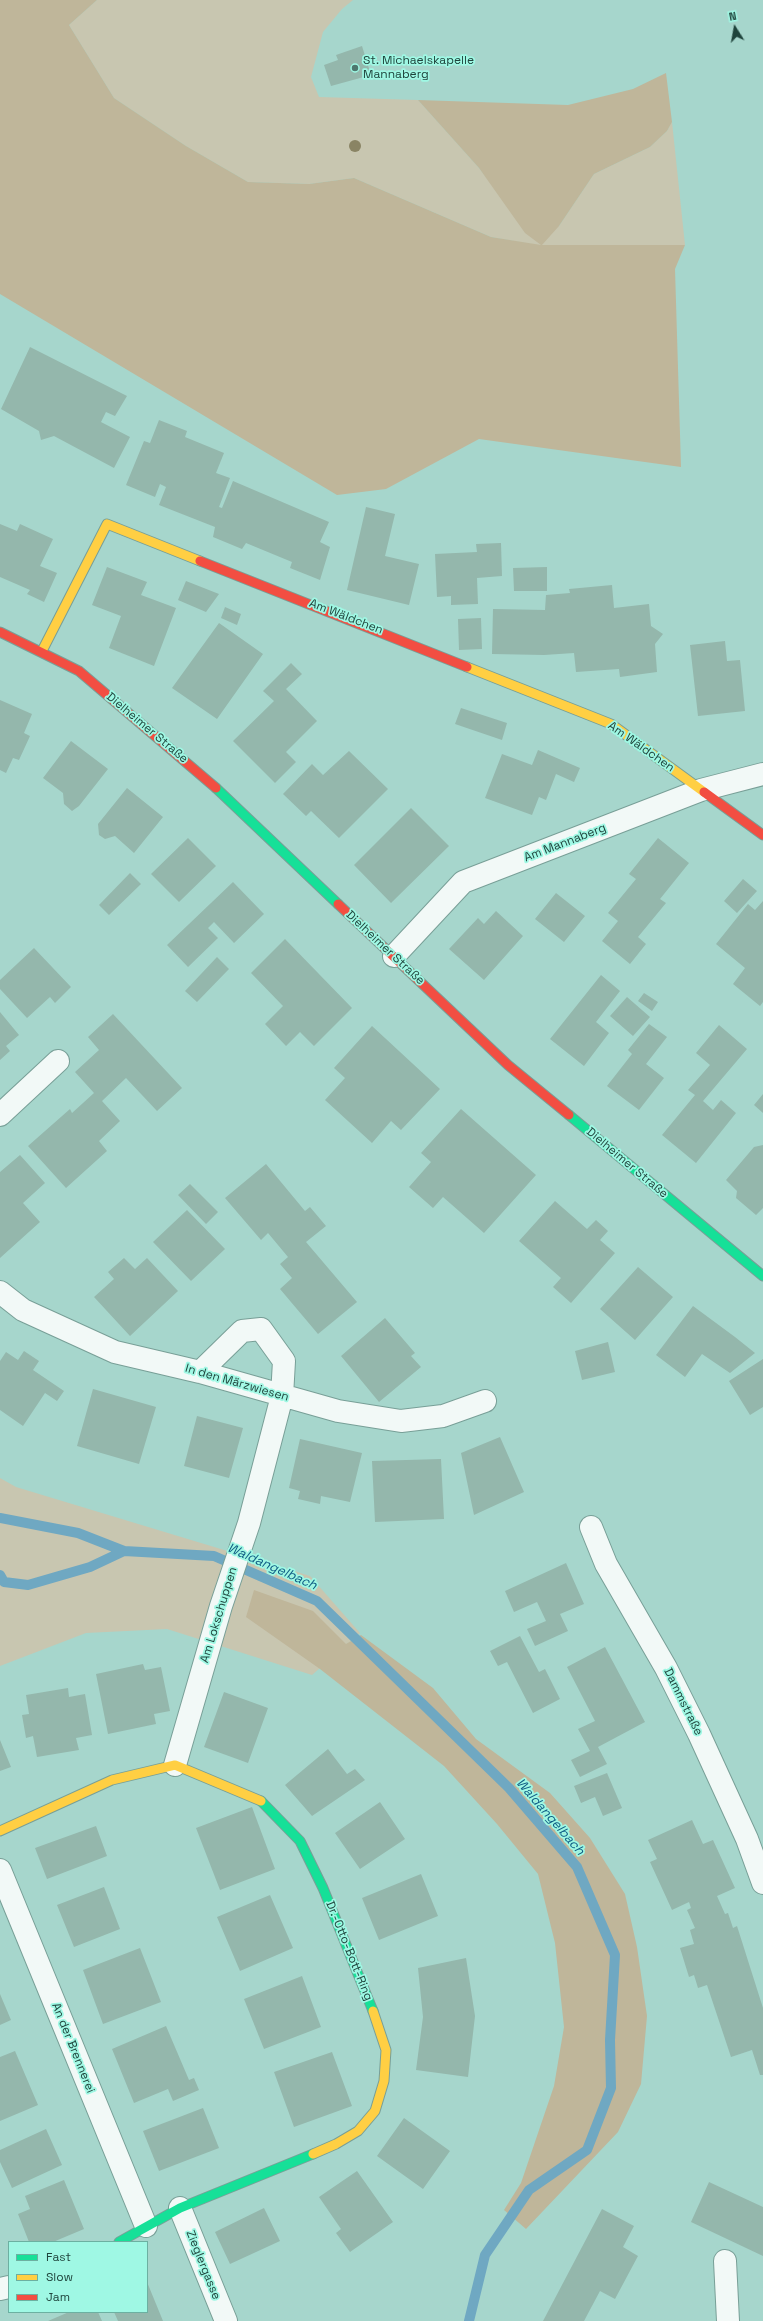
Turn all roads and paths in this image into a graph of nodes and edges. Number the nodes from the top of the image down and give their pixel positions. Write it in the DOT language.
graph roads {
  1 [pos="0,632"];
  2 [pos="42,651"];
  3 [pos="763,774"];
  4 [pos="701,790"];
  5 [pos="763,835"];
  6 [pos="394,956"];
  7 [pos="58,1061"];
  8 [pos="0,1115"];
  9 [pos="763,1276"];
  10 [pos="0,1292"];
  11 [pos="200,1372"];
  12 [pos="282,1396"];
  13 [pos="485,1401"];
  14 [pos="591,1527"];
  15 [pos="175,1765"];
  16 [pos="0,1831"];
  17 [pos="0,1870"];
  18 [pos="763,1883"];
  19 [pos="180,2208"];
  20 [pos="146,2226"];
  21 [pos="121,2241"];
  22 [pos="725,2261"];
  23 [pos="226,2321"];
  24 [pos="728,2321"];
  1 -- 2 [label="street, Dielheimer Straße"];
  2 -- 4 [label="street, Am Wäldchen"];
  2 -- 6 [label="street, Dielheimer Straße"];
  3 -- 4 [label="street, Am Mannaberg"];
  4 -- 5 [label="street"];
  4 -- 6 [label="street, Am Mannaberg"];
  6 -- 9 [label="street, Dielheimer Straße"];
  7 -- 8 [label="street"];
  10 -- 11 [label="street, In den Märzwiesen"];
  11 -- 12 [label="street, In den Märzwiesen"];
  11 -- 12 [label="street, Am Lokschuppen"];
  12 -- 13 [label="street, In den Märzwiesen"];
  12 -- 15 [label="street, Am Lokschuppen"];
  14 -- 18 [label="street, Dammstraße"];
  15 -- 16 [label="street"];
  15 -- 19 [label="street, Dr.-Otto-Bott-Ring"];
  17 -- 20 [label="street, An der Brennerei"];
  19 -- 20 [label="street, Dr.-Otto-Bott-Ring"];
  19 -- 23 [label="street, Zieglergasse"];
  20 -- 21 [label="street, Dr.-Otto-Bott-Ring"];
  22 -- 24 [label="street"];
}
